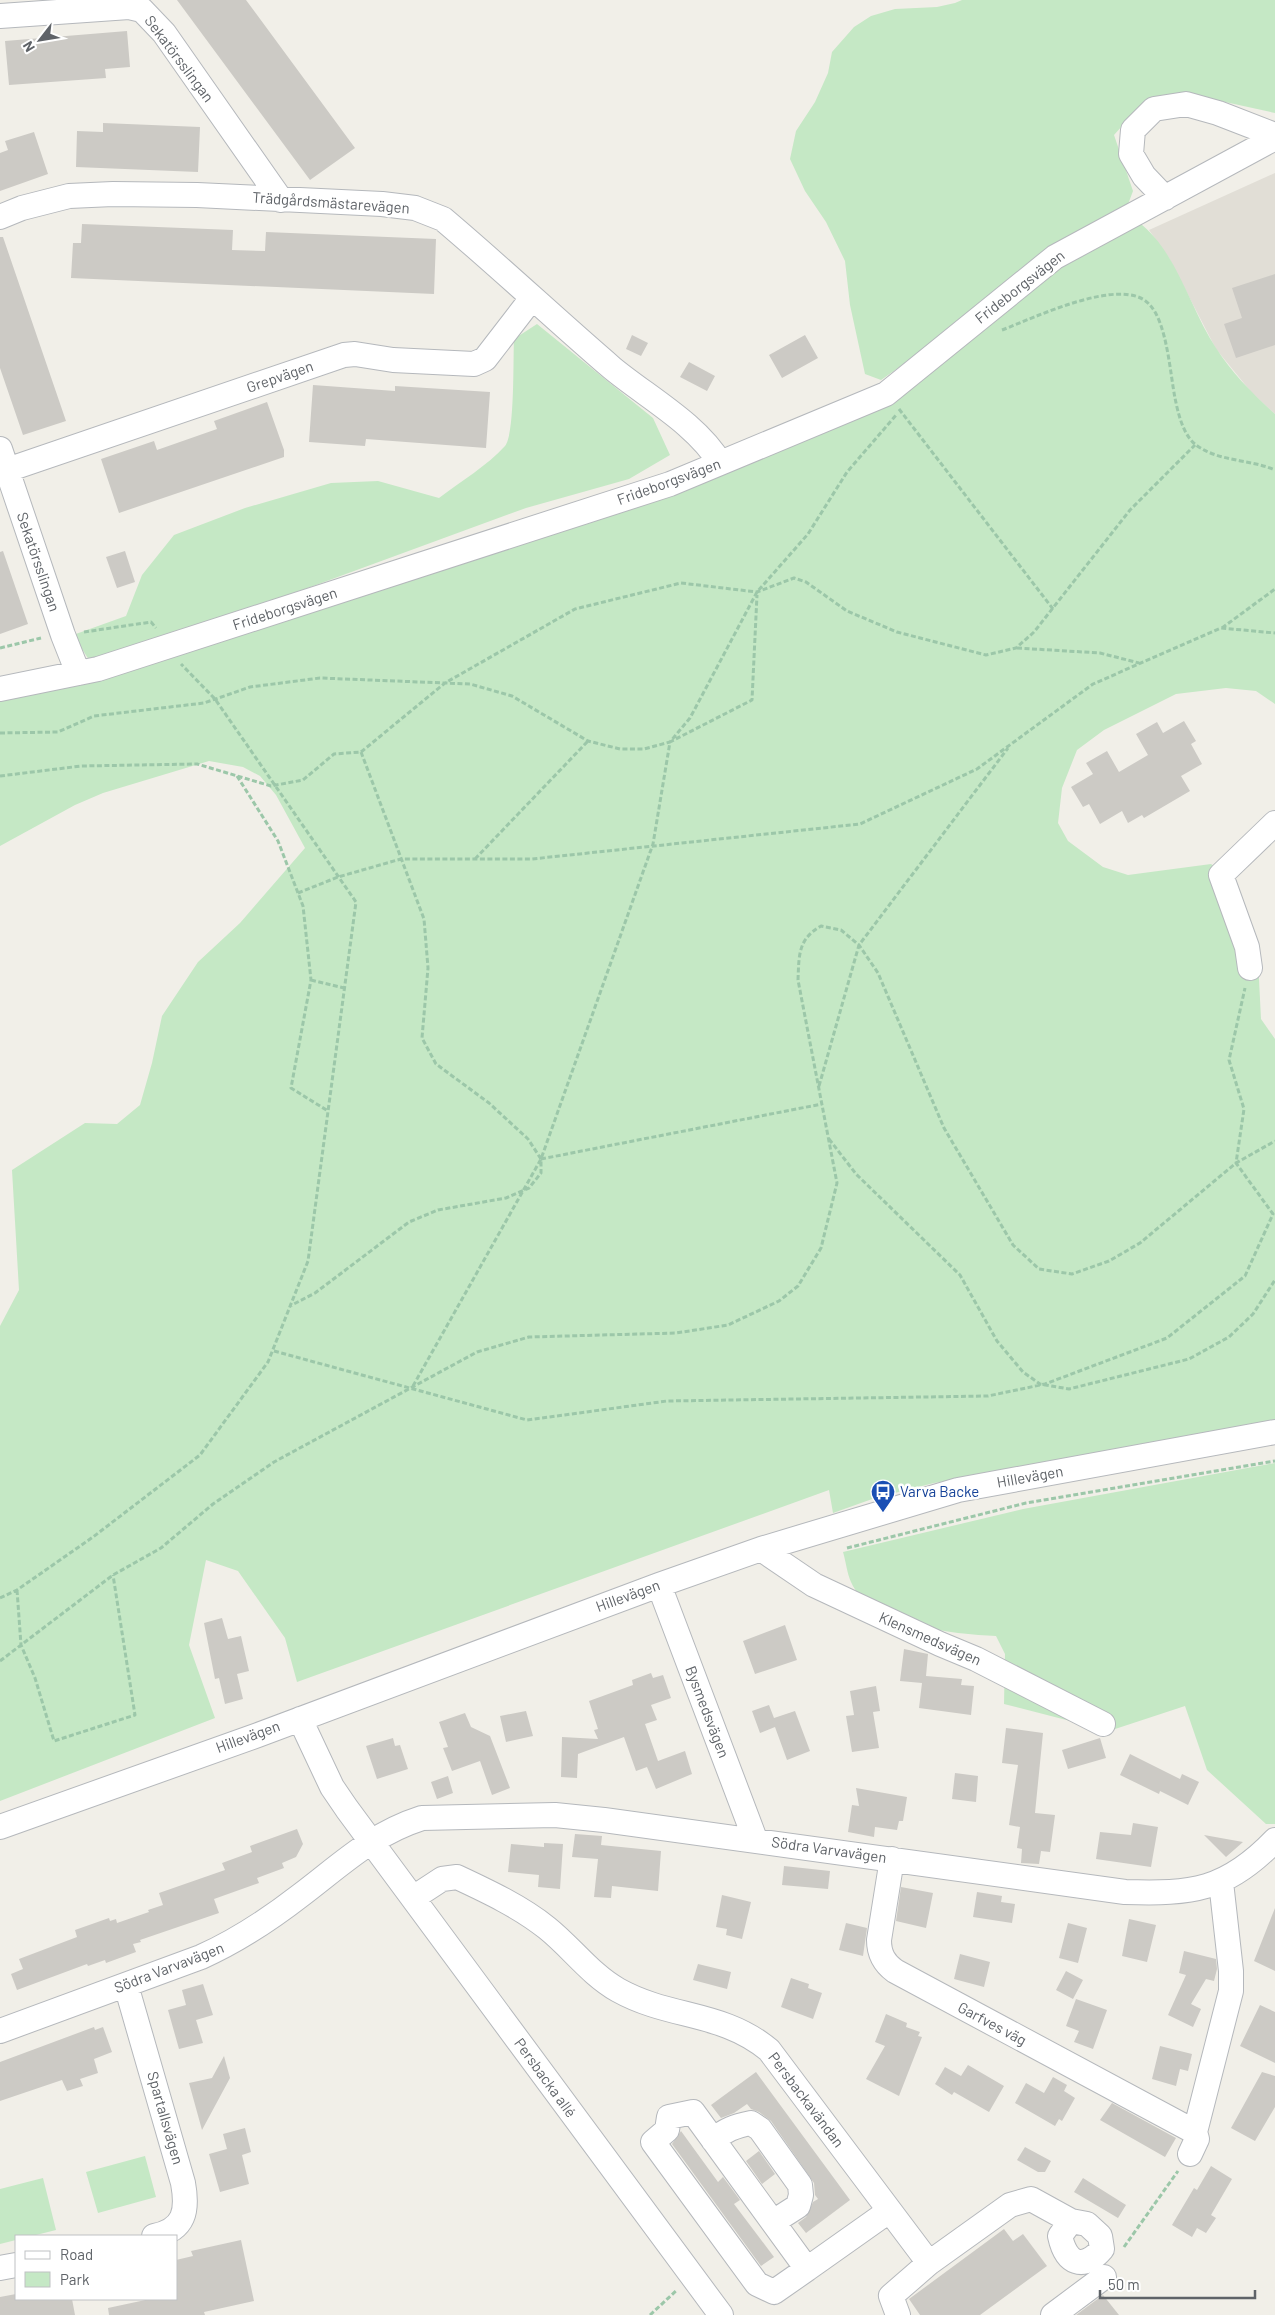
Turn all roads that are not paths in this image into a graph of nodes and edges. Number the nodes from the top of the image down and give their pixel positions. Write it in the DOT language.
graph roads {
  1 [pos="0,16"];
  2 [pos="1275,137"];
  3 [pos="1165,198"];
  4 [pos="281,200"];
  5 [pos="0,217"];
  6 [pos="532,298"];
  7 [pos="3,460"];
  8 [pos="720,463"];
  9 [pos="78,673"];
  10 [pos="0,689"];
  11 [pos="1275,823"];
  12 [pos="1250,968"];
  13 [pos="1275,1432"];
  14 [pos="761,1549"];
  15 [pos="659,1585"];
  16 [pos="300,1719"];
  17 [pos="1103,1724"];
  18 [pos="0,1827"];
  19 [pos="755,1840"];
  20 [pos="1275,1840"];
  21 [pos="371,1841"];
  22 [pos="892,1859"];
  23 [pos="1221,1882"];
  24 [pos="412,1898"];
  25 [pos="126,1985"];
  26 [pos="0,2031"];
  27 [pos="713,2140"];
  28 [pos="889,2211"];
  29 [pos="1071,2221"];
  30 [pos="773,2222"];
  31 [pos="157,2235"];
  32 [pos="929,2263"];
  33 [pos="15,2265"];
  34 [pos="0,2268"];
  35 [pos="807,2269"];
  36 [pos="1104,2277"];
  37 [pos="721,2315"];
  38 [pos="898,2315"];
  39 [pos="1053,2315"];
  1 -- 4 [label="street, Sekatörsslingan"];
  2 -- 3 [label="street, Frideborgsvägen"];
  2 -- 3 [label="street"];
  3 -- 8 [label="street, Frideborgsvägen"];
  4 -- 5 [label="street, Trädgårdsmästarevägen"];
  4 -- 6 [label="street, Trädgårdsmästarevägen"];
  6 -- 7 [label="street, Grepvägen"];
  6 -- 8 [label="street, Trädgårdsmästarevägen"];
  7 -- 9 [label="street, Sekatörsslingan"];
  8 -- 9 [label="street, Frideborgsvägen"];
  9 -- 10 [label="street, Frideborgsvägen"];
  11 -- 12 [label="street"];
  13 -- 14 [label="street, Hillevägen"];
  14 -- 15 [label="street, Hillevägen"];
  14 -- 17 [label="street, Klensmedsvägen"];
  15 -- 16 [label="street, Hillevägen"];
  15 -- 19 [label="street, Bysmedsvägen"];
  16 -- 18 [label="street, Hillevägen"];
  16 -- 21 [label="street"];
  19 -- 21 [label="street, Södra Varvavägen"];
  19 -- 22 [label="street, Södra Varvavägen"];
  20 -- 23 [label="street, Södra Varvavägen"];
  21 -- 24 [label="street, Persbacka allé"];
  21 -- 25 [label="street, Södra Varvavägen"];
  22 -- 23 [label="street, Södra Varvavägen"];
  22 -- 23 [label="street, Garfves väg"];
  24 -- 28 [label="street, Persbackavändan"];
  24 -- 37 [label="street, Persbacka allé"];
  25 -- 26 [label="street, Södra Varvavägen"];
  25 -- 31 [label="street, Spartallsvägen"];
  27 -- 30 [label="street"];
  27 -- 30 [label="street"];
  27 -- 35 [label="street"];
  28 -- 32 [label="street, Persbackavändan"];
  28 -- 35 [label="street"];
  29 -- 32 [label="street"];
  30 -- 35 [label="street"];
  32 -- 38 [label="street"];
  33 -- 34 [label="street"];
  36 -- 39 [label="street"];
}
